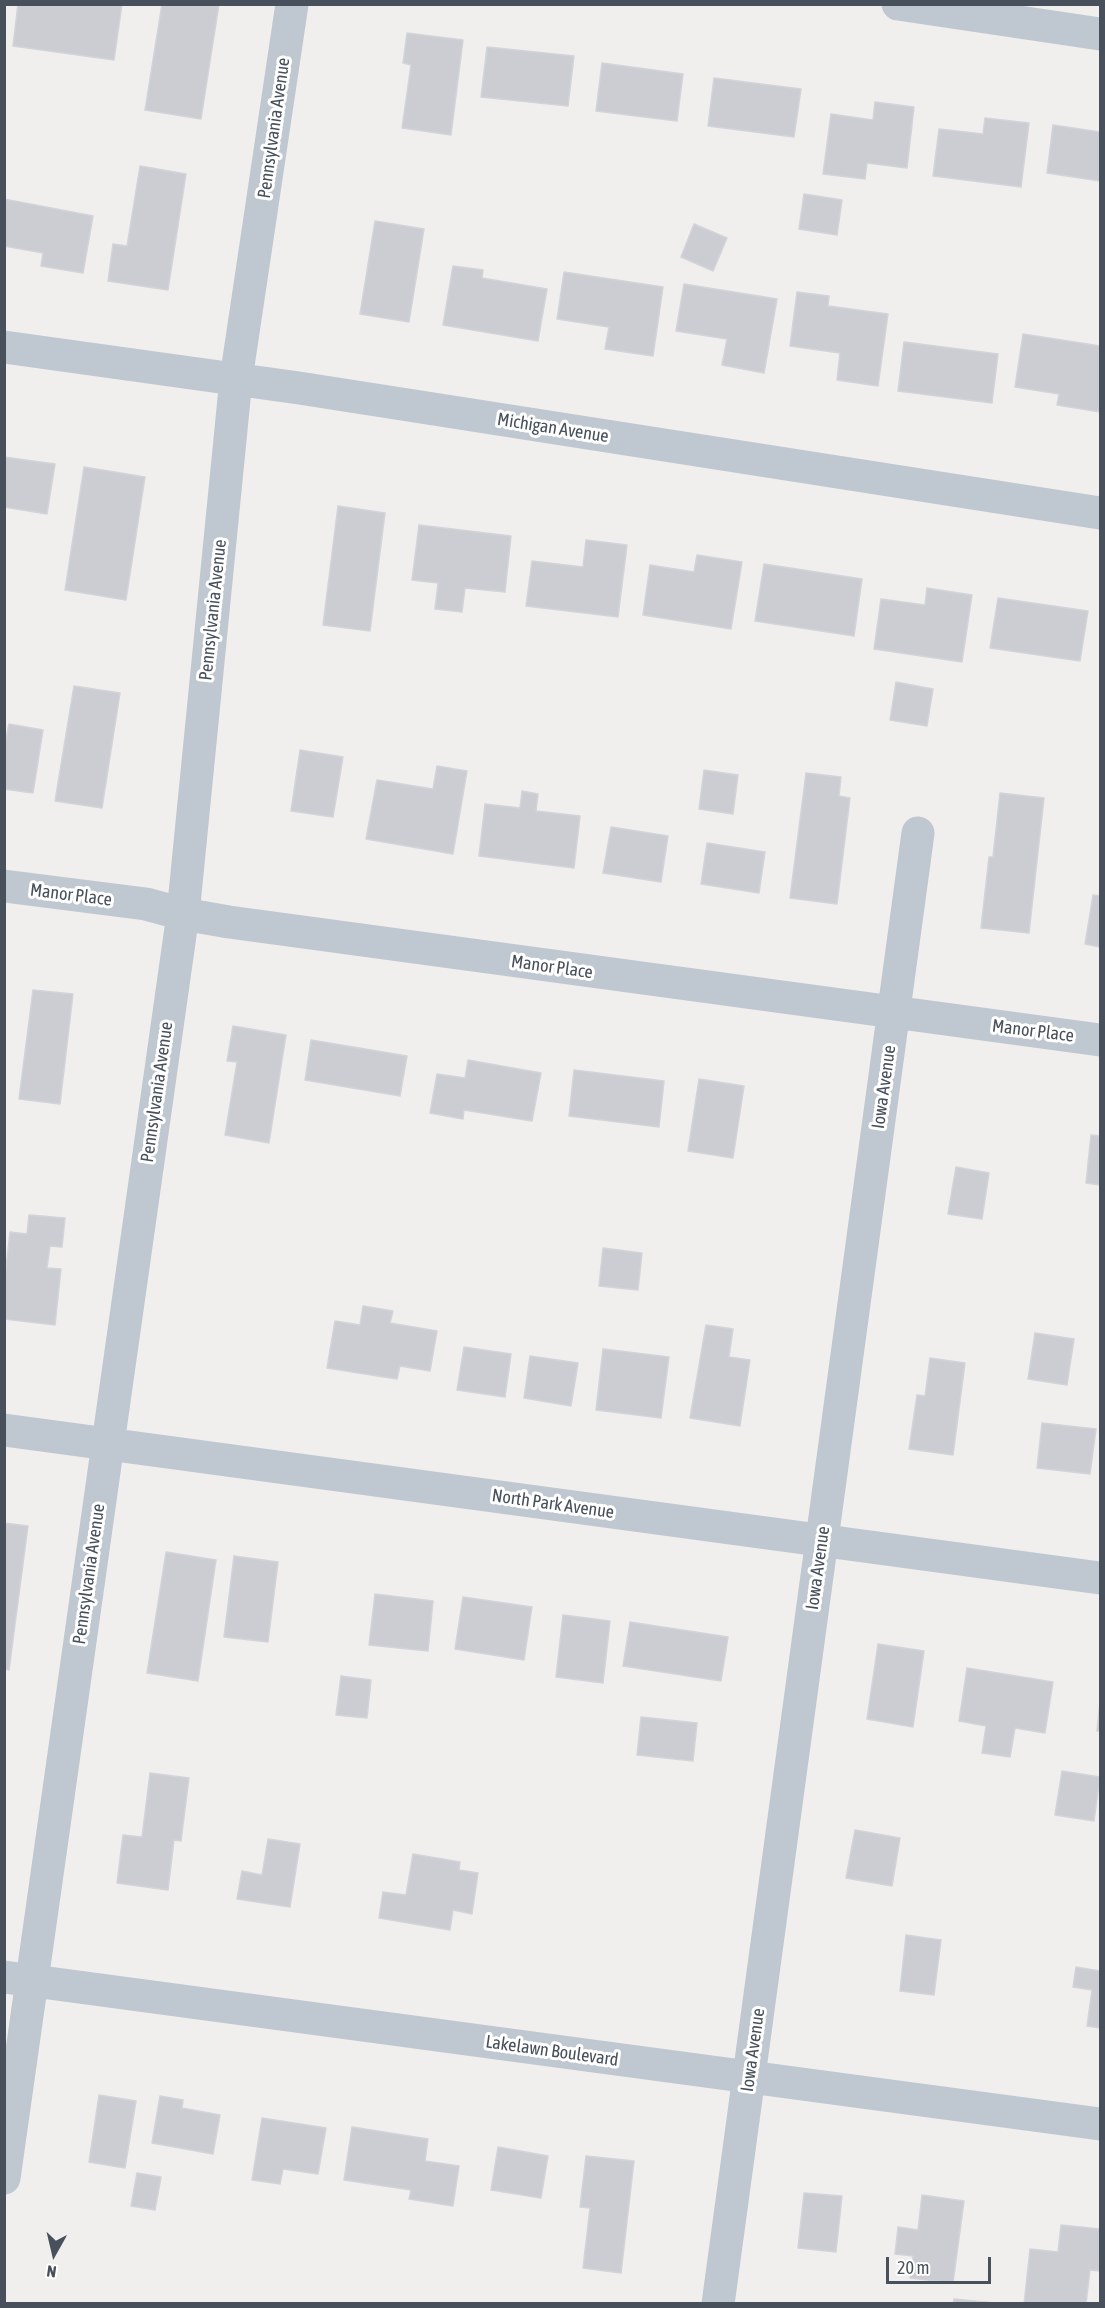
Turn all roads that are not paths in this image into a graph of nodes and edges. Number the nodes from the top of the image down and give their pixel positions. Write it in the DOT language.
graph roads {
  1 [pos="292,4"];
  2 [pos="898,4"];
  3 [pos="1101,34"];
  4 [pos="4,347"];
  5 [pos="237,379"];
  6 [pos="1101,513"];
  7 [pos="918,833"];
  8 [pos="4,886"];
  9 [pos="183,914"];
  10 [pos="894,1013"];
  11 [pos="1101,1040"];
  12 [pos="4,1430"];
  13 [pos="107,1443"];
  14 [pos="822,1540"];
  15 [pos="1101,1578"];
  16 [pos="19,1979"];
  17 [pos="749,2077"];
  18 [pos="1101,2124"];
  19 [pos="4,2178"];
  20 [pos="718,2304"];
  1 -- 5 [label="street, Pennsylvania Avenue"];
  2 -- 3 [label="street"];
  4 -- 5 [label="street, Michigan Avenue"];
  5 -- 6 [label="street, Michigan Avenue"];
  5 -- 9 [label="street, Pennsylvania Avenue"];
  7 -- 10 [label="street, Iowa Avenue"];
  8 -- 9 [label="street, Manor Place"];
  9 -- 10 [label="street, Manor Place"];
  9 -- 13 [label="street, Pennsylvania Avenue"];
  10 -- 11 [label="street, Manor Place"];
  10 -- 14 [label="street, Iowa Avenue"];
  12 -- 13 [label="street, North Park Avenue"];
  13 -- 14 [label="street, North Park Avenue"];
  13 -- 16 [label="street, Pennsylvania Avenue"];
  14 -- 15 [label="street, North Park Avenue"];
  14 -- 17 [label="street, Iowa Avenue"];
  16 -- 17 [label="street, Lakelawn Boulevard"];
  16 -- 19 [label="street, Pennsylvania Avenue"];
  17 -- 18 [label="street, Lakelawn Boulevard"];
  17 -- 20 [label="street, Iowa Avenue"];
}
